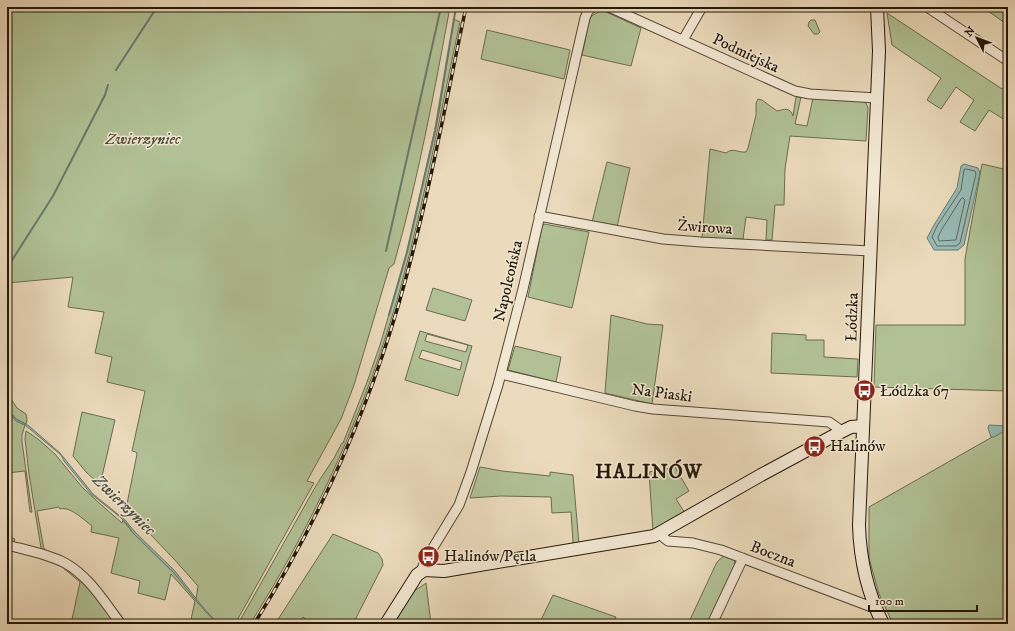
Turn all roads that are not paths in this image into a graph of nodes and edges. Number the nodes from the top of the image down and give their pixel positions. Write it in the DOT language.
graph roads {
  1 [pos="593,7"];
  2 [pos="609,7"];
  3 [pos="702,7"];
  4 [pos="877,7"];
  5 [pos="927,7"];
  6 [pos="683,40"];
  7 [pos="1008,61"];
  8 [pos="877,98"];
  9 [pos="539,216"];
  10 [pos="870,251"];
  11 [pos="501,374"];
  12 [pos="863,426"];
  13 [pos="838,433"];
  14 [pos="659,534"];
  15 [pos="7,545"];
  16 [pos="743,558"];
  17 [pos="426,571"];
  18 [pos="877,609"];
  19 [pos="121,624"];
  20 [pos="386,624"];
  21 [pos="712,624"];
  22 [pos="883,624"];
  1 -- 9 [label="street, Napoleońska"];
  2 -- 6 [label="street, Podmiejska"];
  3 -- 6 [label="street"];
  4 -- 8 [label="main road, Łódzka"];
  5 -- 7 [label="street"];
  6 -- 8 [label="street, Podmiejska"];
  8 -- 10 [label="main road, Łódzka"];
  9 -- 10 [label="street, Żwirowa"];
  9 -- 11 [label="street, Napoleońska"];
  10 -- 12 [label="main road, Łódzka"];
  11 -- 13 [label="street, Na Piaski"];
  11 -- 17 [label="street, Napoleońska"];
  12 -- 13 [label="main road"];
  12 -- 18 [label="main road, Łódzka"];
  13 -- 14 [label="main road"];
  14 -- 16 [label="street, Boczna"];
  14 -- 17 [label="main road"];
  15 -- 19 [label="street"];
  16 -- 18 [label="street, Boczna"];
  16 -- 21 [label="street"];
  17 -- 20 [label="main road"];
  18 -- 22 [label="main road, Łódzka"];
}
